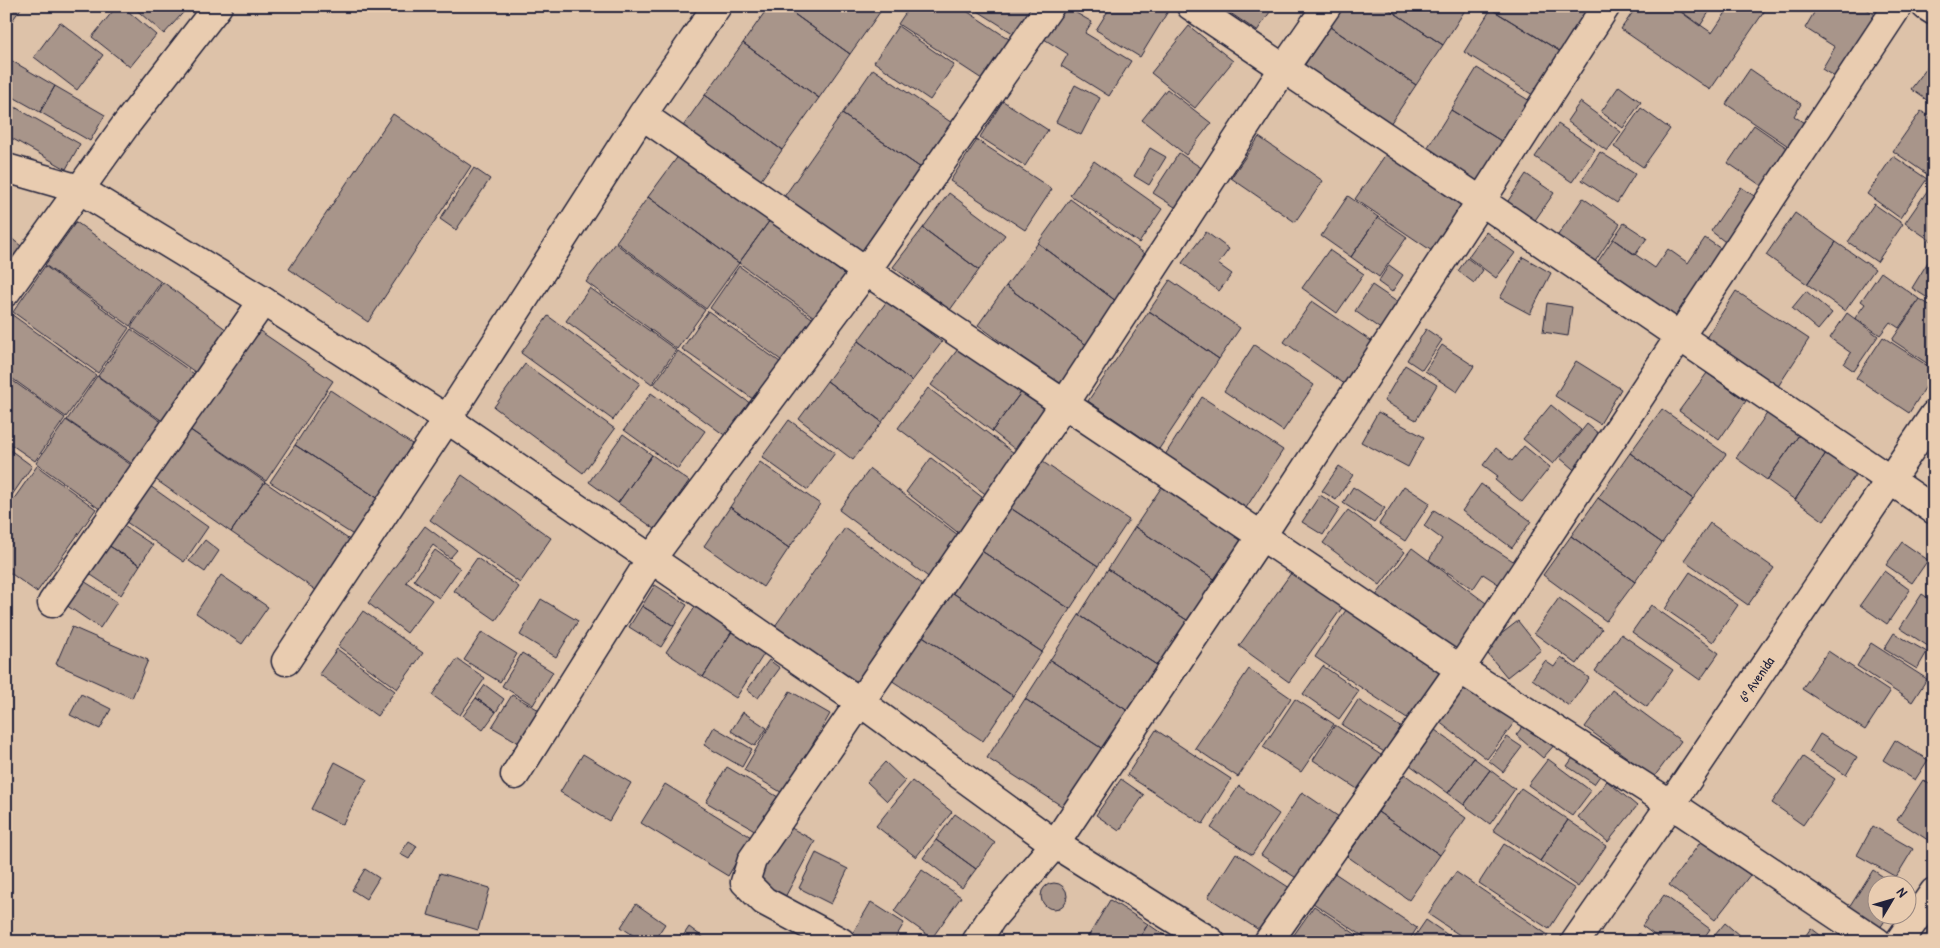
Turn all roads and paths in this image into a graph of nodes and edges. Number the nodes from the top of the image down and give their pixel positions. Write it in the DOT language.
graph roads {
  1 [pos="218,6"];
  2 [pos="717,6"];
  3 [pos="1050,6"];
  4 [pos="1191,6"];
  5 [pos="1327,6"];
  6 [pos="1606,6"];
  7 [pos="1898,6"];
  8 [pos="1926,6"];
  9 [pos="1934,11"];
  10 [pos="1284,68"];
  11 [pos="642,115"];
  12 [pos="6,168"];
  13 [pos="79,189"];
  14 [pos="1481,201"];
  15 [pos="866,271"];
  16 [pos="6,292"];
  17 [pos="263,301"];
  18 [pos="1680,337"];
  19 [pos="1066,403"];
  20 [pos="1934,415"];
  21 [pos="447,419"];
  22 [pos="1890,481"];
  23 [pos="1934,510"];
  24 [pos="1262,535"];
  25 [pos="651,559"];
  26 [pos="52,603"];
  27 [pos="286,661"];
  28 [pos="1460,669"];
  29 [pos="860,702"];
  30 [pos="515,775"];
  31 [pos="1672,804"];
  32 [pos="1055,844"];
  33 [pos="1934,892"];
  34 [pos="841,942"];
  35 [pos="976,942"];
  36 [pos="1211,942"];
  37 [pos="1268,942"];
  38 [pos="1575,942"];
  39 [pos="1877,942"];
  40 [pos="1899,942"];
  1 -- 13 [label="street"];
  2 -- 11 [label="street"];
  3 -- 15 [label="street"];
  4 -- 10 [label="street"];
  5 -- 10 [label="street"];
  6 -- 14 [label="street"];
  7 -- 18 [label="street"];
  8 -- 9 [label="street"];
  10 -- 14 [label="street"];
  10 -- 19 [label="street"];
  11 -- 15 [label="street"];
  11 -- 21 [label="street"];
  12 -- 13 [label="street"];
  13 -- 16 [label="street"];
  13 -- 17 [label="street"];
  14 -- 18 [label="street"];
  14 -- 24 [label="street"];
  15 -- 19 [label="street"];
  15 -- 25 [label="street"];
  17 -- 21 [label="street"];
  17 -- 26 [label="street"];
  18 -- 22 [label="street"];
  18 -- 28 [label="street"];
  19 -- 24 [label="street"];
  19 -- 29 [label="street"];
  20 -- 22 [label="street, 6ª Avenida"];
  21 -- 25 [label="street"];
  21 -- 27 [label="street"];
  22 -- 23 [label="street"];
  22 -- 31 [label="street, 6ª Avenida"];
  24 -- 28 [label="street"];
  24 -- 32 [label="street"];
  25 -- 29 [label="street"];
  25 -- 30 [label="street"];
  28 -- 31 [label="street"];
  28 -- 37 [label="street"];
  29 -- 32 [label="street"];
  29 -- 34 [label="street"];
  31 -- 38 [label="street, 6ª Avenida"];
  31 -- 39 [label="street"];
  32 -- 35 [label="street"];
  32 -- 36 [label="street"];
  33 -- 40 [label="street"];
}
